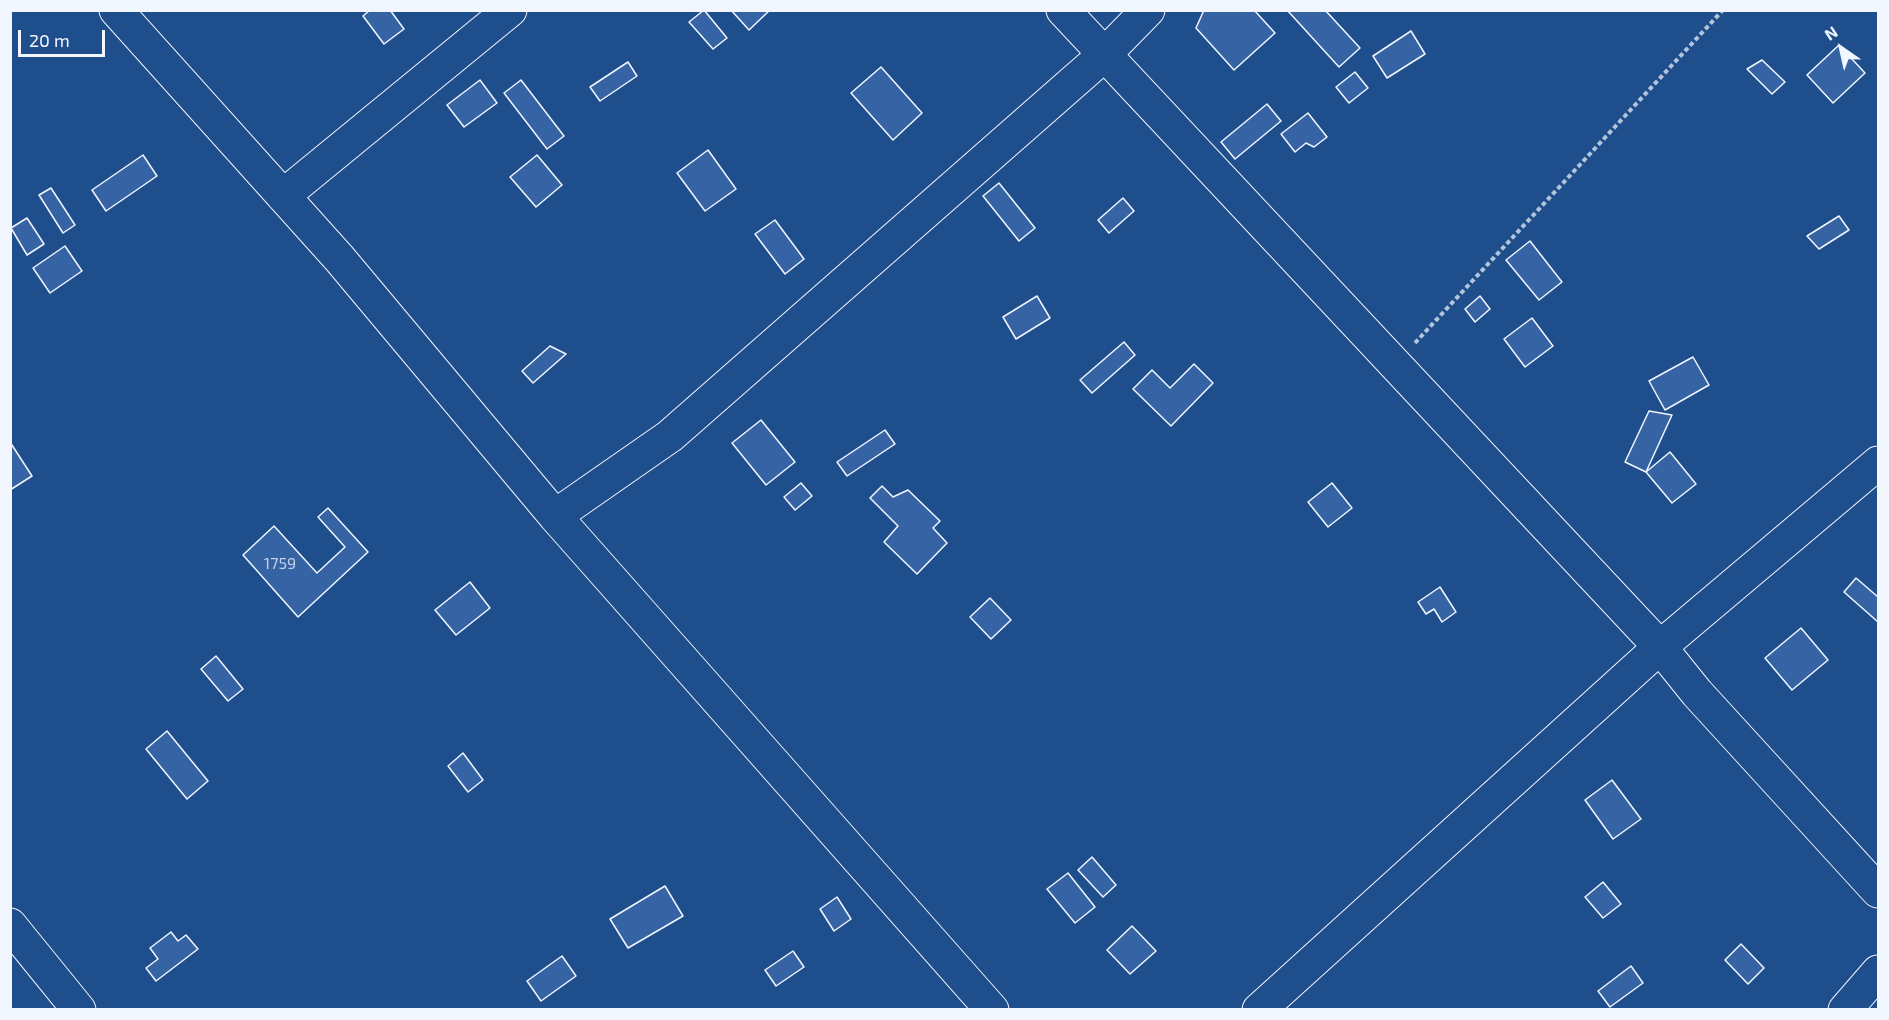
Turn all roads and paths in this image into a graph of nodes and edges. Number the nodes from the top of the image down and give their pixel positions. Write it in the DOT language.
graph roads {
  1 [pos="116,10"];
  2 [pos="510,10"];
  3 [pos="1063,10"];
  4 [pos="1148,10"];
  5 [pos="1723,10"];
  6 [pos="1103,56"];
  7 [pos="283,196"];
  8 [pos="1396,363"];
  9 [pos="1878,463"];
  10 [pos="555,516"];
  11 [pos="1660,647"];
  12 [pos="1878,891"];
  13 [pos="10,925"];
  14 [pos="1878,972"];
  15 [pos="79,1010"];
  16 [pos="992,1010"];
  17 [pos="1259,1010"];
  18 [pos="1845,1010"];
  1 -- 7 [label="street"];
  2 -- 7 [label="street"];
  3 -- 6 [label="street"];
  4 -- 6 [label="street"];
  5 -- 8 [label="path"];
  6 -- 8 [label="street"];
  6 -- 10 [label="street"];
  7 -- 10 [label="street"];
  8 -- 11 [label="street"];
  9 -- 11 [label="street"];
  10 -- 16 [label="street"];
  11 -- 12 [label="street"];
  11 -- 17 [label="street"];
  13 -- 15 [label="street"];
  14 -- 18 [label="street"];
}
